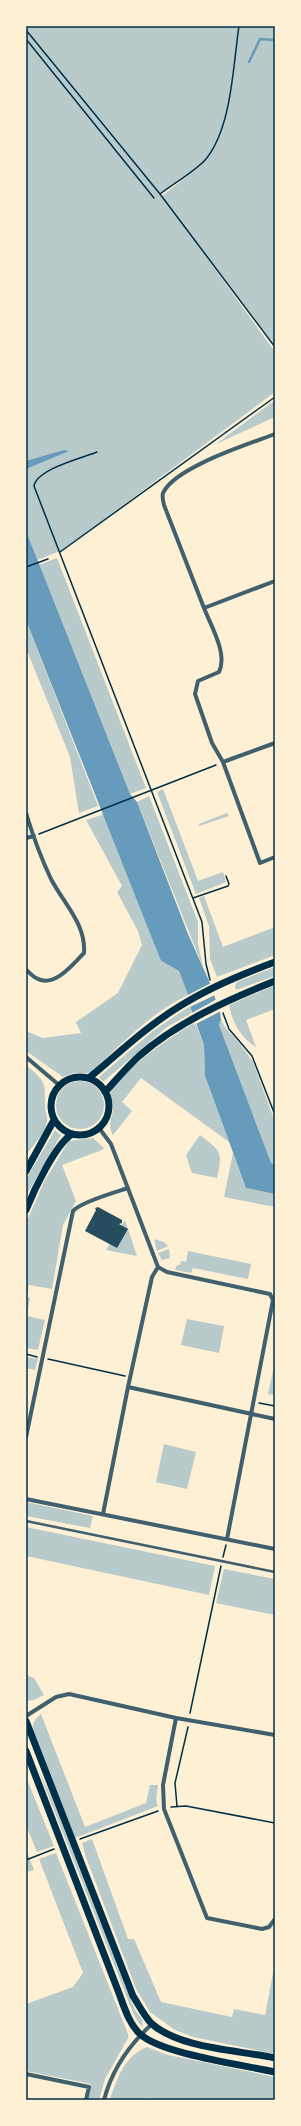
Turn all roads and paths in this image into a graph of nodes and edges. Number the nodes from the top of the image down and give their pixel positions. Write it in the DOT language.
graph roads {
  1 [pos="239,26"];
  2 [pos="26,30"];
  3 [pos="26,39"];
  4 [pos="160,194"];
  5 [pos="154,198"];
  6 [pos="275,347"];
  7 [pos="275,397"];
  8 [pos="275,434"];
  9 [pos="98,452"];
  10 [pos="60,552"];
  11 [pos="48,559"];
  12 [pos="26,567"];
  13 [pos="275,581"];
  14 [pos="204,608"];
  15 [pos="275,743"];
  16 [pos="223,762"];
  17 [pos="152,790"];
  18 [pos="26,813"];
  19 [pos="34,836"];
  20 [pos="26,838"];
  21 [pos="275,857"];
  22 [pos="226,876"];
  23 [pos="193,898"];
  24 [pos="275,962"];
  25 [pos="26,970"];
  26 [pos="211,980"];
  27 [pos="275,981"];
  28 [pos="221,1009"];
  29 [pos="26,1057"];
  30 [pos="89,1078"];
  31 [pos="59,1085"];
  32 [pos="105,1092"];
  33 [pos="275,1115"];
  34 [pos="54,1120"];
  35 [pos="99,1128"];
  36 [pos="72,1134"];
  37 [pos="26,1171"];
  38 [pos="128,1188"];
  39 [pos="26,1210"];
  40 [pos="158,1267"];
  41 [pos="26,1354"];
  42 [pos="42,1358"];
  43 [pos="130,1376"];
  44 [pos="128,1387"];
  45 [pos="253,1402"];
  46 [pos="275,1406"];
  47 [pos="251,1414"];
  48 [pos="275,1418"];
  49 [pos="26,1438"];
  50 [pos="26,1499"];
  51 [pos="103,1514"];
  52 [pos="26,1521"];
  53 [pos="227,1539"];
  54 [pos="275,1549"];
  55 [pos="222,1561"];
  56 [pos="275,1572"];
  57 [pos="26,1716"];
  58 [pos="176,1718"];
  59 [pos="189,1720"];
  60 [pos="26,1721"];
  61 [pos="275,1735"];
  62 [pos="26,1751"];
  63 [pos="178,1806"];
  64 [pos="164,1809"];
  65 [pos="275,1823"];
  66 [pos="79,1840"];
  67 [pos="58,1848"];
  68 [pos="26,1860"];
  69 [pos="275,1919"];
  70 [pos="152,2024"];
  71 [pos="140,2034"];
  72 [pos="275,2058"];
  73 [pos="275,2072"];
  74 [pos="26,2074"];
  75 [pos="86,2100"];
  76 [pos="104,2100"];
  1 -- 4 [label="path"];
  2 -- 4 [label="path"];
  3 -- 5 [label="path"];
  4 -- 6 [label="path"];
  7 -- 10 [label="path"];
  8 -- 14 [label="street"];
  9 -- 10 [label="path"];
  10 -- 17 [label="path"];
  11 -- 12 [label="path"];
  13 -- 14 [label="street"];
  14 -- 16 [label="street"];
  15 -- 16 [label="street"];
  16 -- 17 [label="path"];
  16 -- 21 [label="street"];
  17 -- 19 [label="path"];
  17 -- 23 [label="path"];
  18 -- 19 [label="street"];
  19 -- 20 [label="street"];
  19 -- 25 [label="street"];
  22 -- 23 [label="path"];
  23 -- 26 [label="path"];
  24 -- 30 [label="main road"];
  27 -- 32 [label="main road"];
  28 -- 33 [label="path"];
  29 -- 31 [label="street"];
  30 -- 31 [label="main road"];
  30 -- 32 [label="main road"];
  31 -- 34 [label="main road"];
  32 -- 35 [label="main road"];
  34 -- 36 [label="main road"];
  34 -- 37 [label="main road"];
  35 -- 36 [label="main road"];
  35 -- 38 [label="street"];
  36 -- 39 [label="main road"];
  38 -- 40 [label="street"];
  38 -- 42 [label="street"];
  40 -- 43 [label="street"];
  40 -- 45 [label="street"];
  41 -- 42 [label="path"];
  42 -- 43 [label="path"];
  42 -- 49 [label="street"];
  43 -- 44 [label="street"];
  44 -- 47 [label="street"];
  44 -- 51 [label="street"];
  45 -- 46 [label="path"];
  45 -- 47 [label="street"];
  47 -- 48 [label="street"];
  47 -- 53 [label="street"];
  50 -- 51 [label="street"];
  51 -- 53 [label="street"];
  52 -- 55 [label="lane"];
  53 -- 54 [label="street"];
  53 -- 55 [label="path"];
  55 -- 56 [label="lane"];
  55 -- 59 [label="path"];
  57 -- 58 [label="street"];
  58 -- 59 [label="street"];
  58 -- 64 [label="street"];
  59 -- 61 [label="street"];
  59 -- 63 [label="path"];
  60 -- 70 [label="main road"];
  62 -- 71 [label="main road"];
  63 -- 64 [label="path"];
  63 -- 65 [label="path"];
  64 -- 66 [label="path"];
  64 -- 69 [label="street"];
  67 -- 68 [label="path"];
  70 -- 71 [label="street"];
  70 -- 72 [label="main road"];
  71 -- 73 [label="main road"];
  71 -- 76 [label="street"];
  74 -- 75 [label="street"];
}
